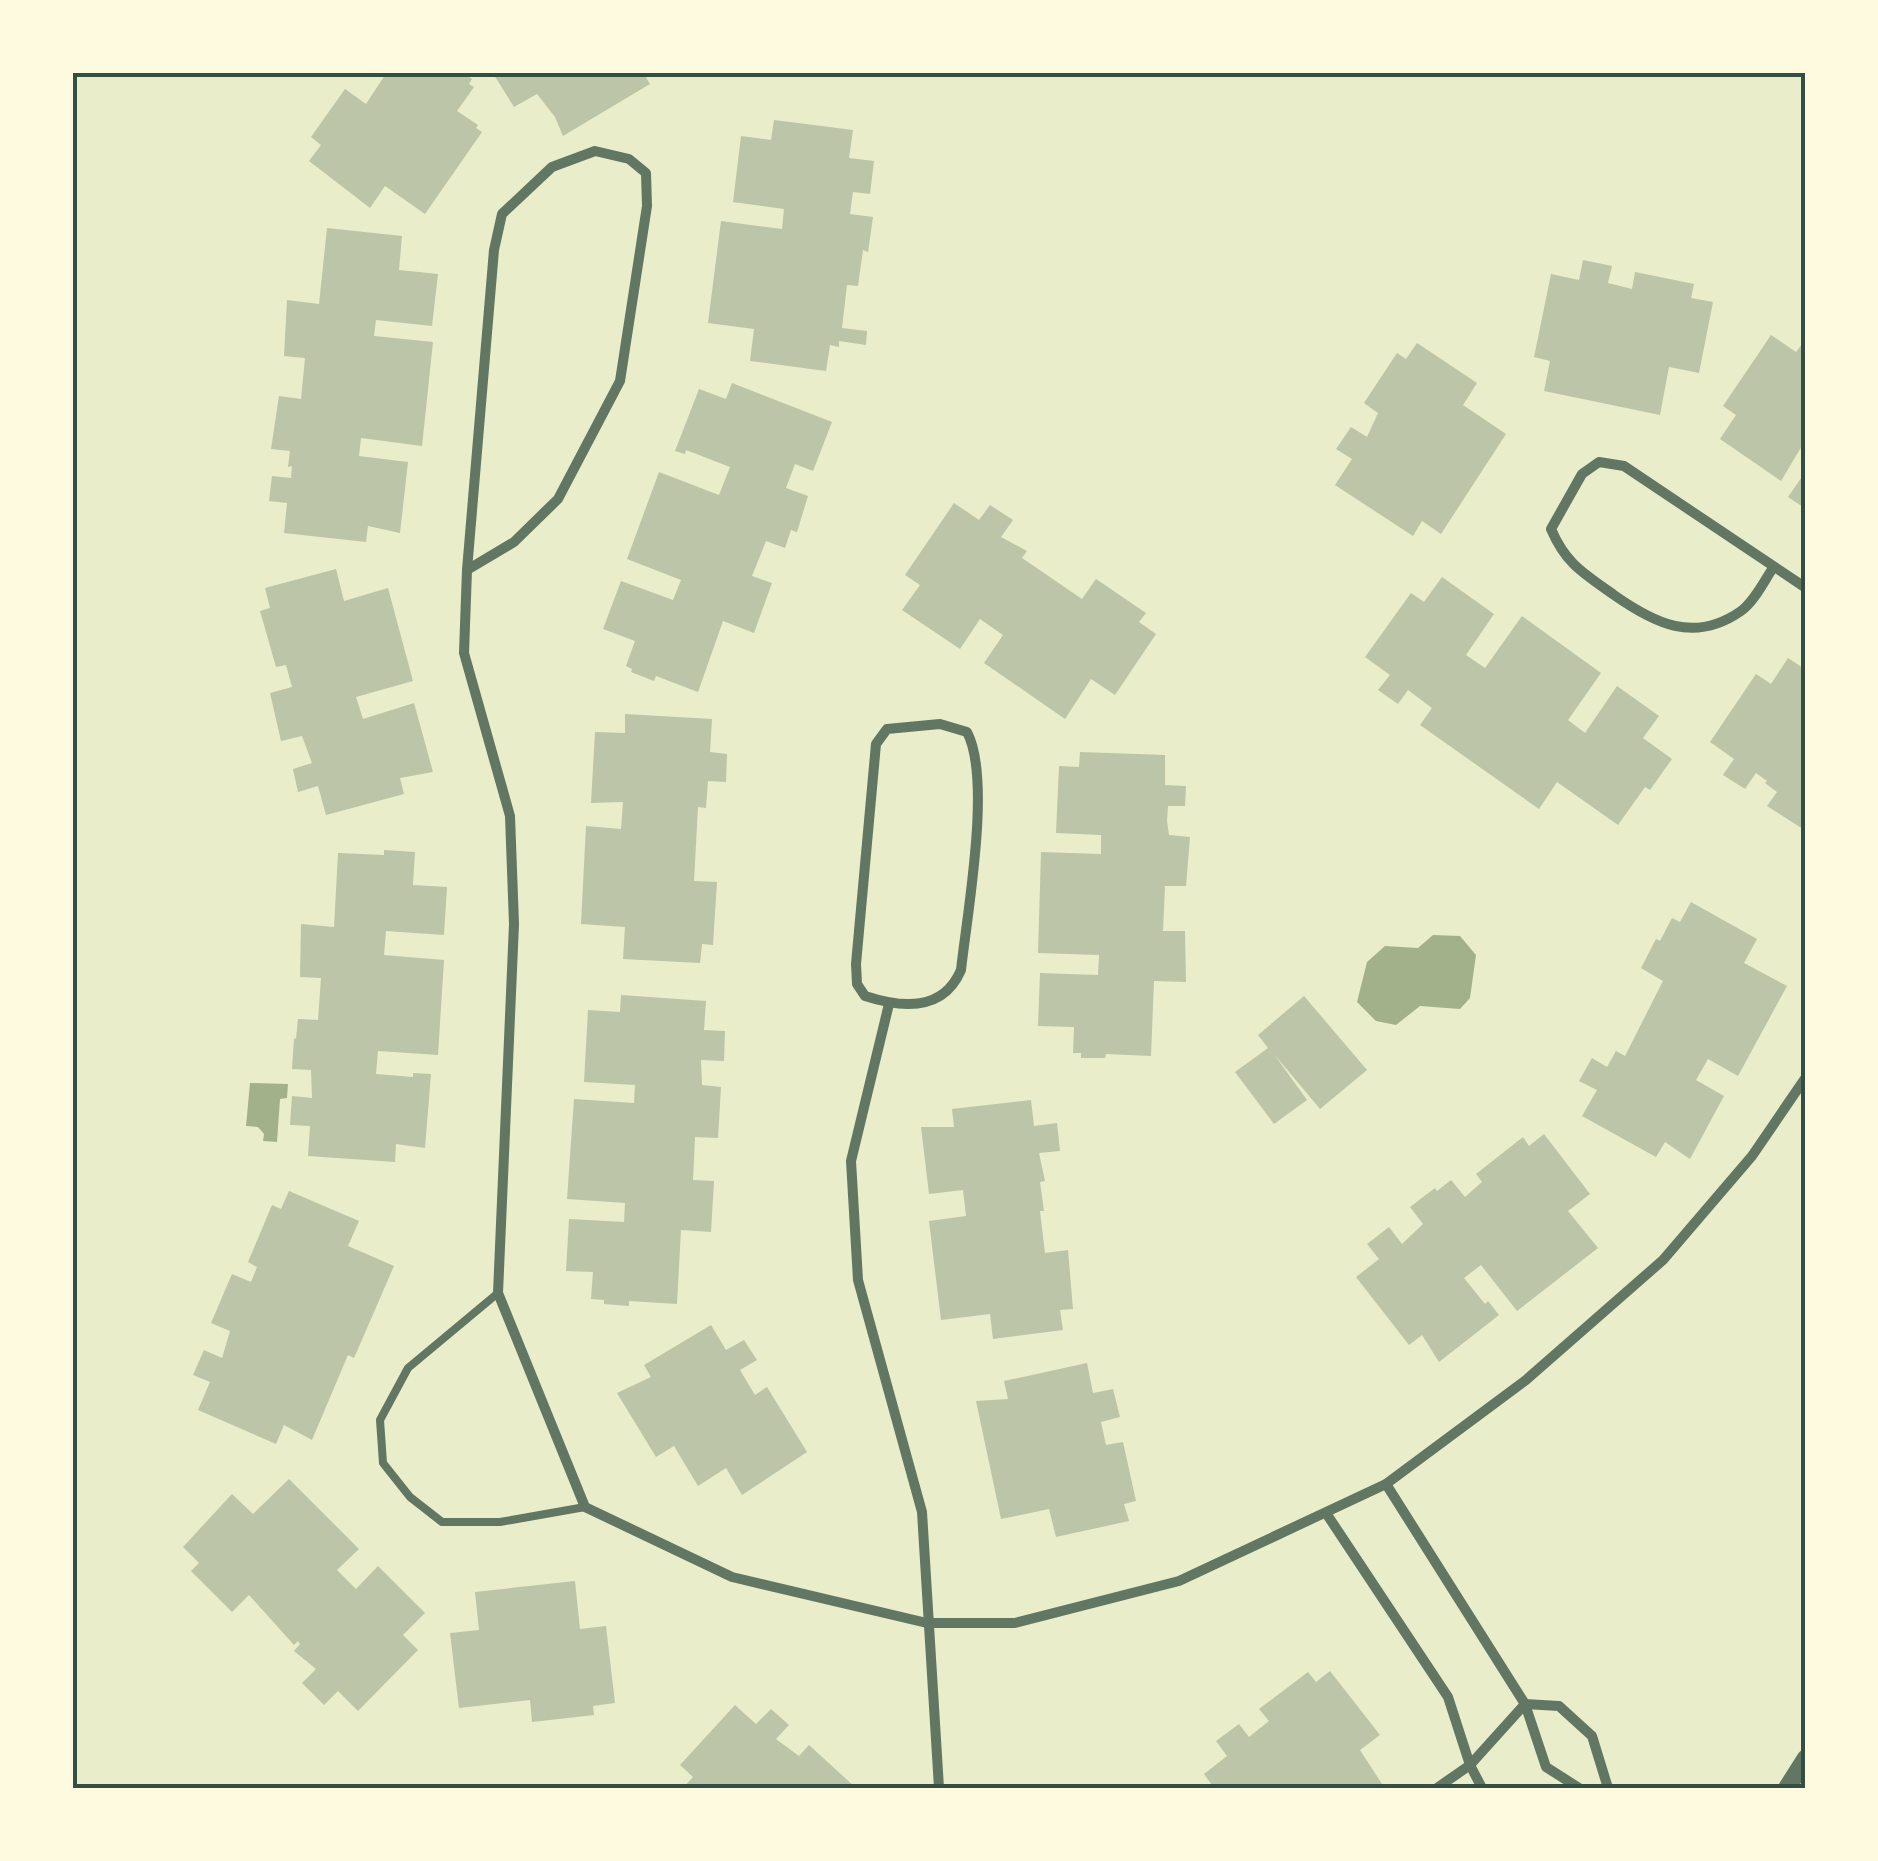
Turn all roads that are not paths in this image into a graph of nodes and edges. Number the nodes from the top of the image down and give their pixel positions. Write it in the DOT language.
graph roads {
  1 [pos="1773,568"];
  2 [pos="467,570"];
  3 [pos="1806,588"];
  4 [pos="890,1004"];
  5 [pos="1806,1077"];
  6 [pos="498,1293"];
  7 [pos="1386,1484"];
  8 [pos="585,1508"];
  9 [pos="1326,1513"];
  10 [pos="926,1622"];
  11 [pos="1525,1704"];
  12 [pos="1806,1758"];
  13 [pos="1470,1765"];
  14 [pos="939,1788"];
  15 [pos="1436,1788"];
  16 [pos="1482,1788"];
  17 [pos="1579,1788"];
  18 [pos="1608,1788"];
  19 [pos="1786,1788"];
  1 -- 1 [label="street"];
  1 -- 3 [label="street"];
  2 -- 2 [label="street"];
  2 -- 6 [label="street"];
  4 -- 4 [label="street"];
  4 -- 10 [label="street"];
  5 -- 7 [label="street"];
  6 -- 8 [label="street"];
  6 -- 8 [label="lane"];
  7 -- 9 [label="street"];
  7 -- 11 [label="street"];
  8 -- 10 [label="street"];
  9 -- 10 [label="street"];
  9 -- 13 [label="street"];
  10 -- 14 [label="street"];
  11 -- 13 [label="street"];
  11 -- 17 [label="street"];
  11 -- 18 [label="street"];
  12 -- 19 [label="street"];
  13 -- 15 [label="street"];
  13 -- 16 [label="street"];
}
